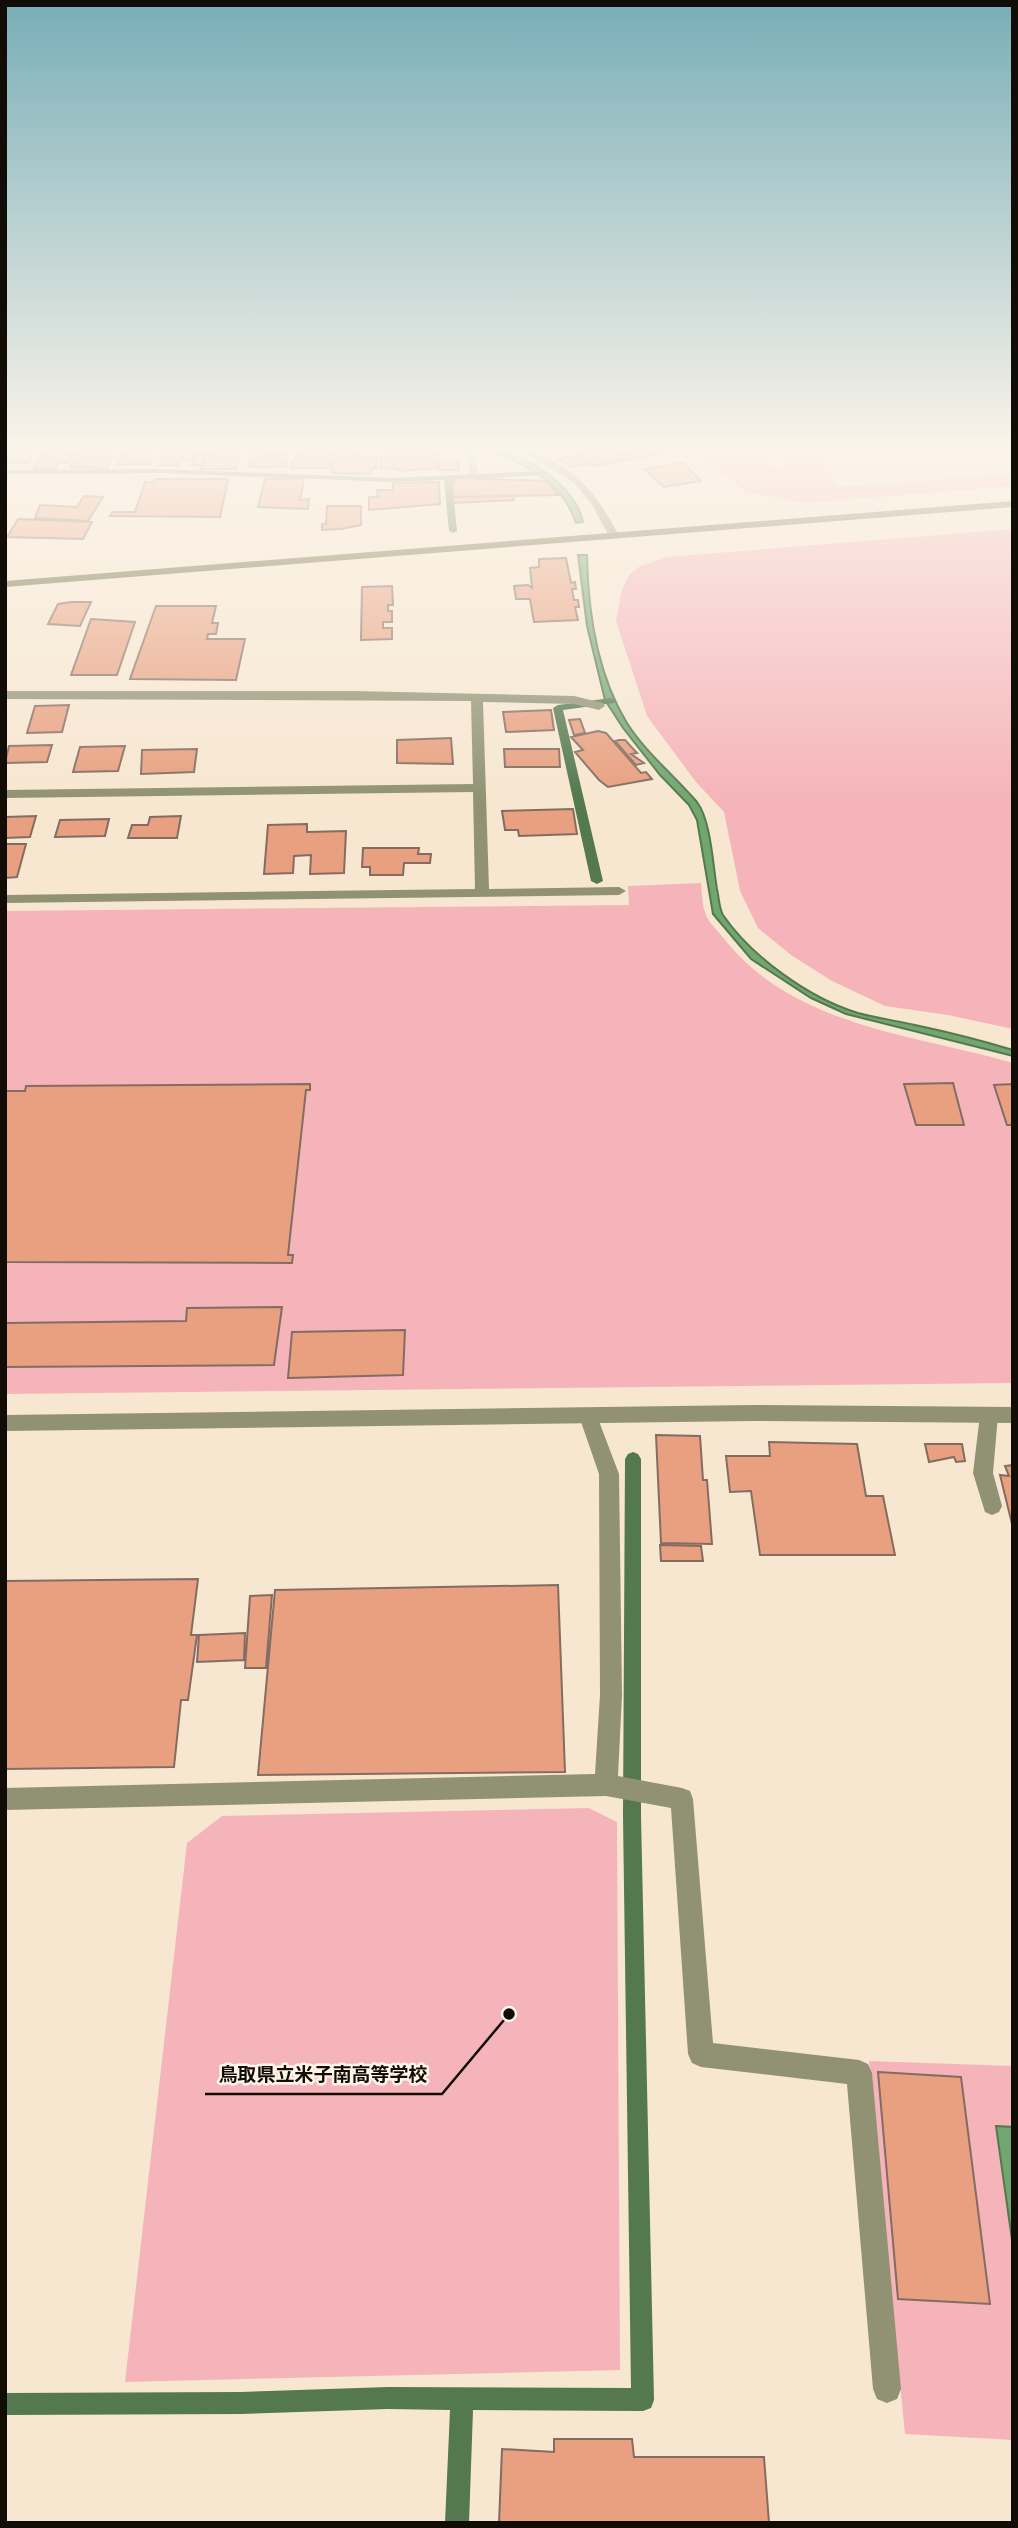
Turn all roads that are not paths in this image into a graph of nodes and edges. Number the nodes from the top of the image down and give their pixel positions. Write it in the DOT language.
graph roads {
  1 [pos="246,565"];
  2 [pos="5,584"];
  3 [pos="5,695"];
  4 [pos="477,698"];
  5 [pos="600,706"];
  6 [pos="479,788"];
  7 [pos="5,794"];
  8 [pos="482,891"];
  9 [pos="619,891"];
  10 [pos="5,899"];
  11 [pos="989,1415"];
  12 [pos="1013,1415"];
  13 [pos="588,1416"];
  14 [pos="5,1423"];
  15 [pos="992,1506"];
  16 [pos="606,1785"];
  17 [pos="5,1799"];
  18 [pos="887,2389"];
  1 -- 2 [label="main road"];
  3 -- 4 [label="street"];
  4 -- 5 [label="street"];
  4 -- 6 [label="street"];
  6 -- 7 [label="street"];
  6 -- 8 [label="street"];
  8 -- 9 [label="street"];
  8 -- 10 [label="street"];
  11 -- 12 [label="street"];
  11 -- 13 [label="street"];
  11 -- 15 [label="street"];
  13 -- 14 [label="street"];
  13 -- 16 [label="street"];
  16 -- 17 [label="street"];
  16 -- 18 [label="street"];
}
